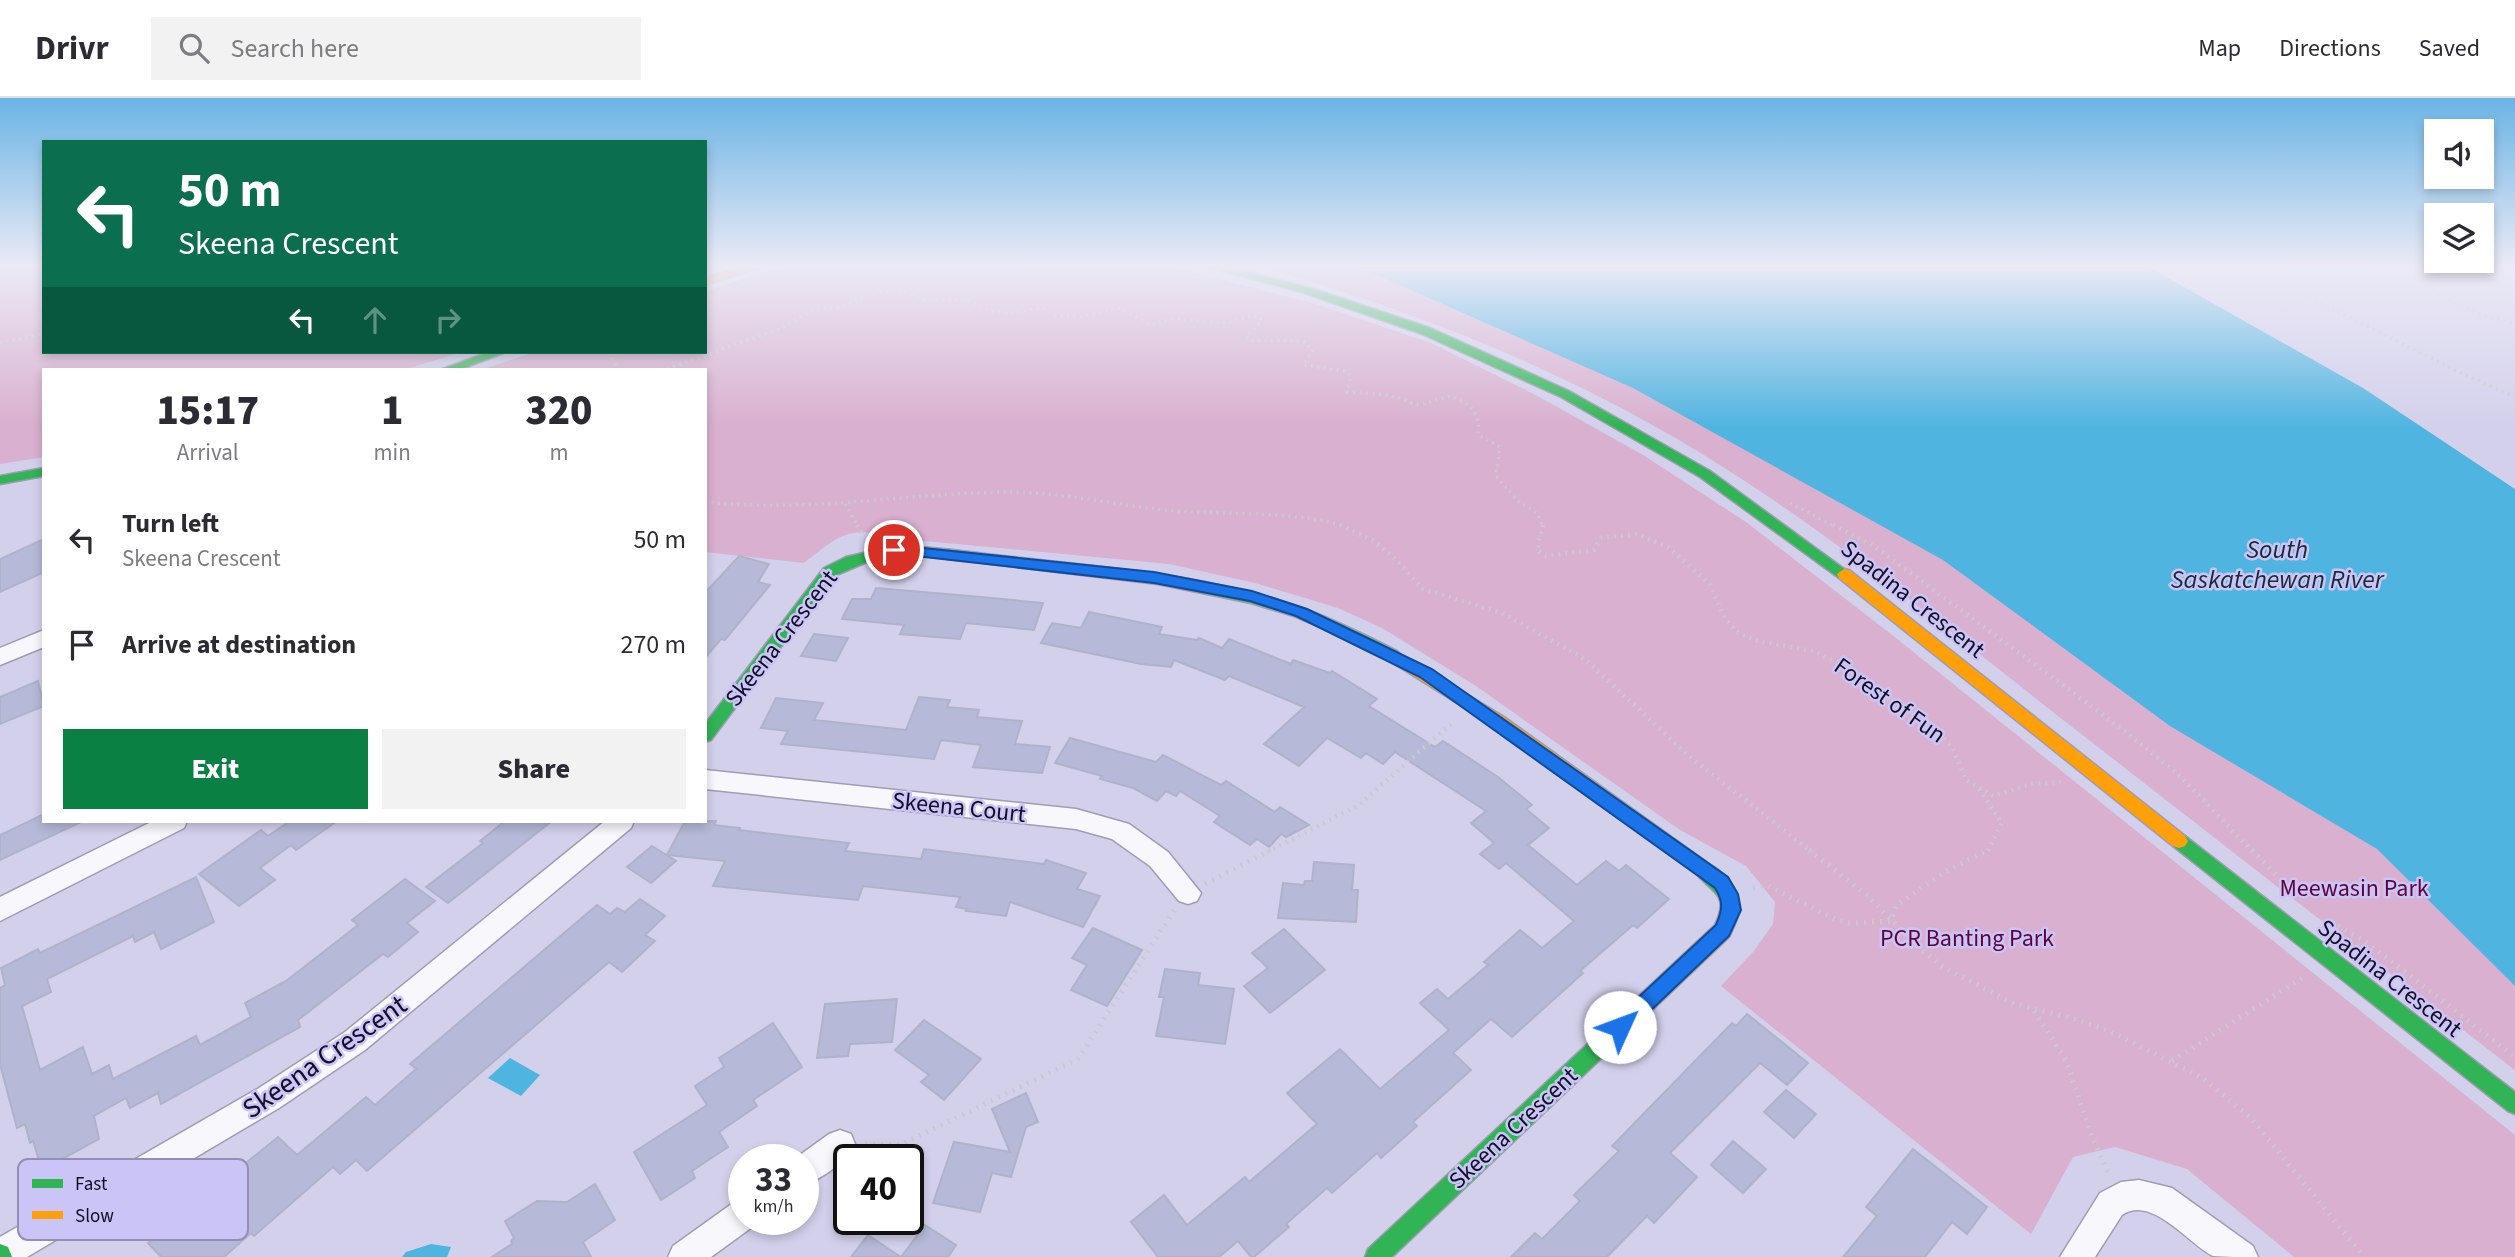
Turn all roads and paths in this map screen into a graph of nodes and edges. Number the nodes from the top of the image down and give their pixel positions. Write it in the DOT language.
graph roads {
  1 [pos="797,319"];
  2 [pos="1141,319"];
  3 [pos="1171,319"];
  4 [pos="1172,319"];
  5 [pos="1239,319"];
  6 [pos="1260,319"];
  7 [pos="1391,319"];
  8 [pos="2353,319"];
  9 [pos="2498,319"];
  10 [pos="2515,324"];
  11 [pos="42,332"];
  12 [pos="0,343"];
  13 [pos="494,354"];
  14 [pos="452,368"];
  15 [pos="670,368"];
  16 [pos="2515,397"];
  17 [pos="42,472"];
  18 [pos="0,480"];
  19 [pos="845,504"];
  20 [pos="863,536"];
  21 [pos="42,639"];
  22 [pos="0,657"];
  23 [pos="1459,717"];
  24 [pos="707,733"];
  25 [pos="2090,770"];
  26 [pos="707,779"];
  27 [pos="1979,788"];
  28 [pos="171,823"];
  29 [pos="620,823"];
  30 [pos="1231,871"];
  31 [pos="1758,887"];
  32 [pos="1188,893"];
  33 [pos="0,910"];
  34 [pos="1160,930"];
  35 [pos="2329,960"];
  36 [pos="2034,1010"];
  37 [pos="2172,1062"];
  38 [pos="2515,1104"];
  39 [pos="902,1144"];
  40 [pos="2097,1153"];
  41 [pos="165,1159"];
  42 [pos="728,1225"];
  43 [pos="27,1240"];
  44 [pos="0,1256"];
  45 [pos="684,1257"];
  46 [pos="1376,1257"];
  47 [pos="2076,1257"];
  48 [pos="2242,1257"];
  1 -- 15 [label="path, Forest of Fun"];
  2 -- 3 [label="path, Forest of Fun"];
  4 -- 5 [label="path, Forest of Fun"];
  6 -- 27 [label="path, Forest of Fun"];
  7 -- 25 [label="street, Spadina Crescent"];
  8 -- 16 [label="path"];
  9 -- 10 [label="path"];
  11 -- 12 [label="path"];
  13 -- 14 [label="street"];
  17 -- 18 [label="street"];
  19 -- 20 [label="path"];
  21 -- 22 [label="street"];
  23 -- 30 [label="path"];
  24 -- 46 [label="street, Skeena Crescent"];
  25 -- 27 [label="path"];
  25 -- 35 [label="street, Spadina Crescent"];
  26 -- 32 [label="street, Skeena Court"];
  27 -- 31 [label="path"];
  28 -- 33 [label="street"];
  29 -- 41 [label="street, Skeena Crescent"];
  34 -- 39 [label="path"];
  35 -- 37 [label="path"];
  35 -- 38 [label="street, Spadina Crescent"];
  36 -- 40 [label="path"];
  42 -- 45 [label="street"];
  43 -- 44 [label="street, Skeena Crescent"];
  47 -- 48 [label="street"];
}
